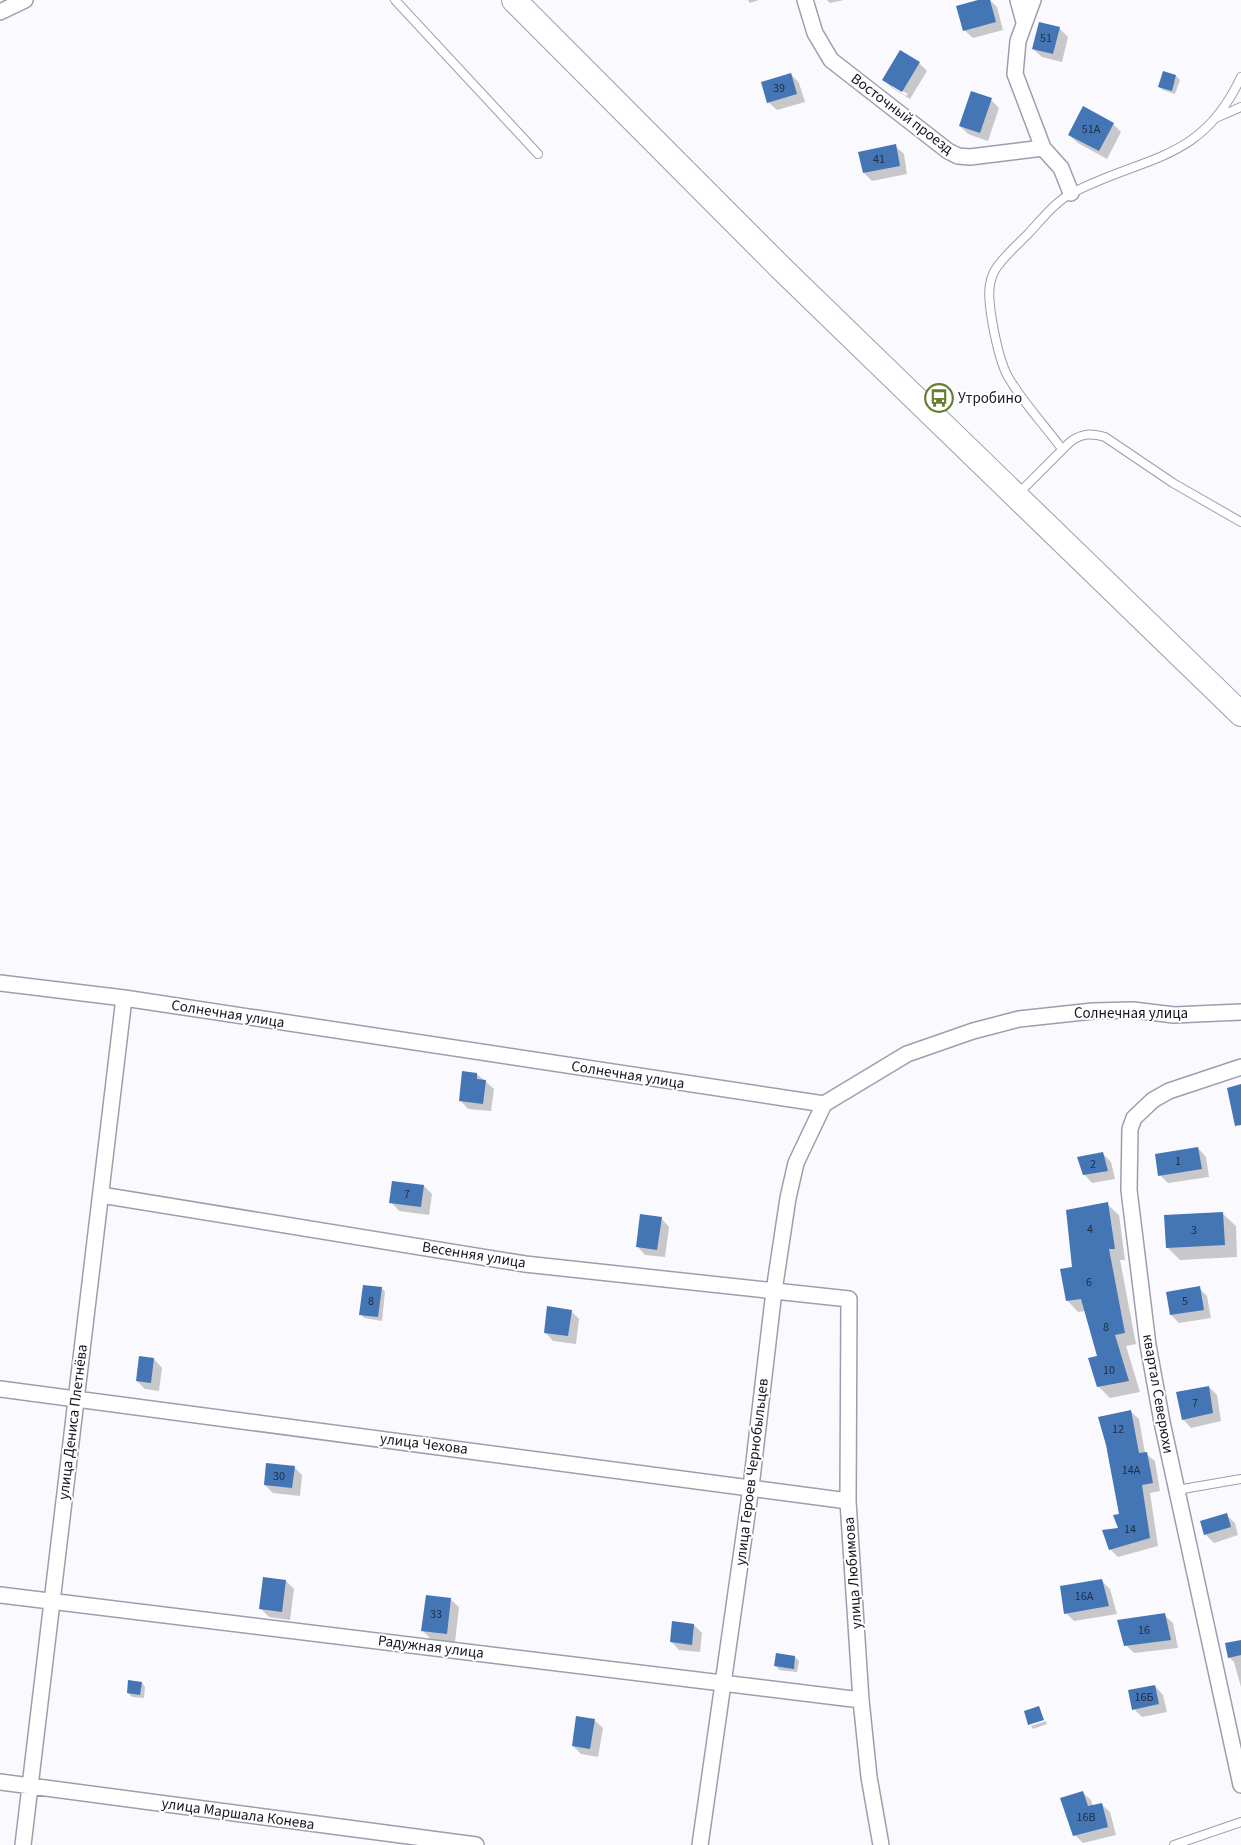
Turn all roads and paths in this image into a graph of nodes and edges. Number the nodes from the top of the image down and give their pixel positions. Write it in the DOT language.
graph roads {
  1 [pos="25,0"];
  2 [pos="395,0"];
  3 [pos="514,0"];
  4 [pos="805,0"];
  5 [pos="1018,0"];
  6 [pos="1033,0"];
  7 [pos="0,12"];
  8 [pos="1024,22"];
  9 [pos="1241,77"];
  10 [pos="1241,107"];
  11 [pos="1218,117"];
  12 [pos="1043,148"];
  13 [pos="538,154"];
  14 [pos="1071,193"];
  15 [pos="1062,449"];
  16 [pos="1017,495"];
  17 [pos="1241,522"];
  18 [pos="1241,714"];
  19 [pos="0,982"];
  20 [pos="124,998"];
  21 [pos="1241,1012"];
  22 [pos="1241,1067"];
  23 [pos="824,1104"];
  24 [pos="101,1195"];
  25 [pos="774,1291"];
  26 [pos="849,1299"];
  27 [pos="0,1389"];
  28 [pos="76,1400"];
  29 [pos="1241,1479"];
  30 [pos="751,1487"];
  31 [pos="1177,1490"];
  32 [pos="848,1501"];
  33 [pos="0,1595"];
  34 [pos="51,1601"];
  35 [pos="723,1683"];
  36 [pos="861,1700"];
  37 [pos="0,1782"];
  38 [pos="1241,1784"];
  39 [pos="31,1786"];
  40 [pos="1241,1822"];
  41 [pos="23,1845"];
  42 [pos="476,1845"];
  43 [pos="700,1845"];
  44 [pos="881,1845"];
  45 [pos="1174,1845"];
  1 -- 7 [label="street"];
  2 -- 13 [label="lane"];
  3 -- 16 [label="main road"];
  4 -- 12 [label="street, Восточный проезд"];
  5 -- 8 [label="street"];
  6 -- 8 [label="street"];
  8 -- 12 [label="street"];
  9 -- 11 [label="lane"];
  10 -- 11 [label="lane"];
  11 -- 14 [label="lane"];
  12 -- 14 [label="street"];
  14 -- 15 [label="lane"];
  15 -- 16 [label="lane"];
  15 -- 17 [label="lane"];
  16 -- 18 [label="main road"];
  19 -- 20 [label="street, Солнечная улица"];
  20 -- 23 [label="street, Солнечная улица"];
  20 -- 24 [label="street, улица Дениса Плетнёва"];
  21 -- 23 [label="street, Солнечная улица"];
  22 -- 31 [label="street, квартал Северюхи"];
  23 -- 25 [label="street, улица Героев Чернобыльцев"];
  24 -- 25 [label="street, Весенняя улица"];
  24 -- 28 [label="street, улица Дениса Плетнёва"];
  25 -- 26 [label="street, Весенняя улица"];
  25 -- 30 [label="street, улица Героев Чернобыльцев"];
  26 -- 32 [label="street, улица Любимова"];
  27 -- 28 [label="street, улица Чехова"];
  28 -- 30 [label="street, улица Чехова"];
  28 -- 34 [label="street, улица Дениса Плетнёва"];
  29 -- 31 [label="lane"];
  30 -- 32 [label="street, улица Чехова"];
  30 -- 35 [label="street, улица Героев Чернобыльцев"];
  31 -- 38 [label="street, квартал Северюхи"];
  32 -- 36 [label="street, улица Любимова"];
  33 -- 34 [label="street, Радужная улица"];
  34 -- 35 [label="street, Радужная улица"];
  34 -- 39 [label="street, улица Дениса Плетнёва"];
  35 -- 36 [label="street, Радужная улица"];
  35 -- 43 [label="street, улица Героев Чернобыльцев"];
  36 -- 44 [label="street, улица Любимова"];
  37 -- 39 [label="street, улица Маршала Конева"];
  39 -- 41 [label="street, улица Дениса Плетнёва"];
  39 -- 42 [label="street, улица Маршала Конева"];
  40 -- 45 [label="lane"];
}
